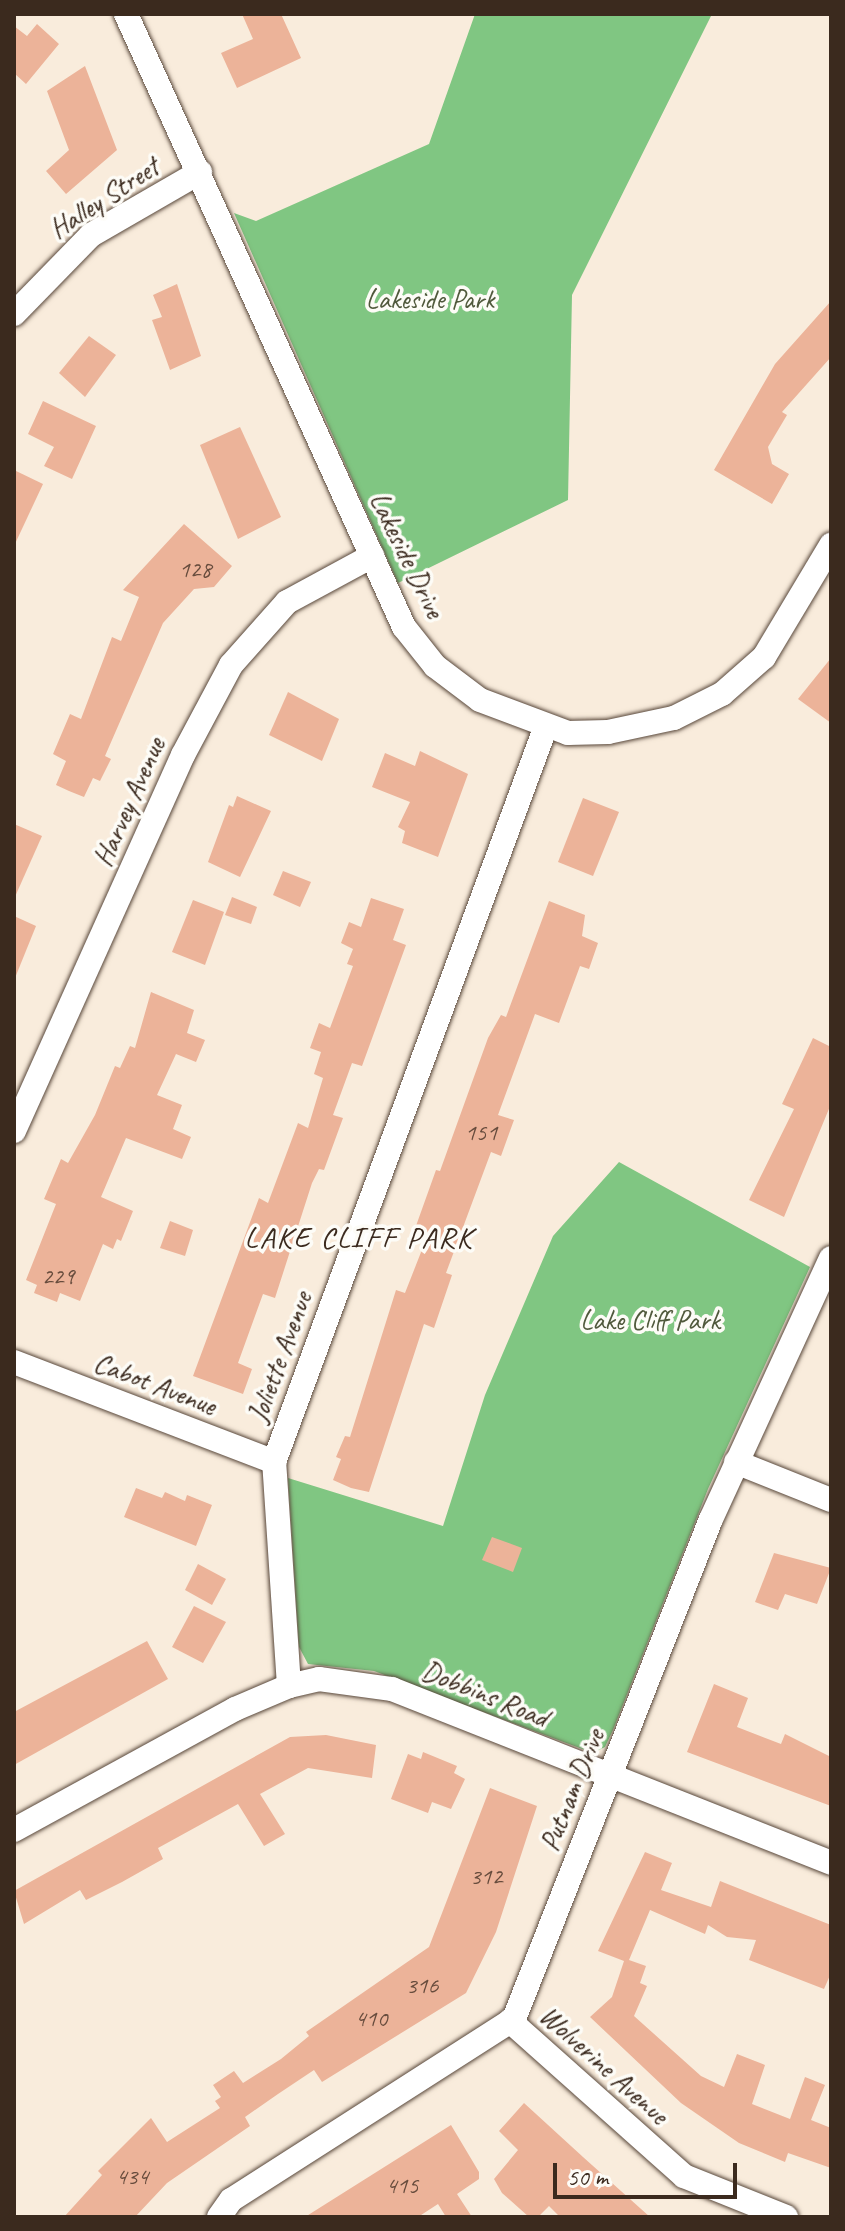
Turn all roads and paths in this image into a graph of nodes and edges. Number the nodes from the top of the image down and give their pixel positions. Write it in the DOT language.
graph roads {
  1 [pos="126,14"];
  2 [pos="200,172"];
  3 [pos="14,314"];
  4 [pos="372,556"];
  5 [pos="827,562"];
  6 [pos="546,726"];
  7 [pos="14,1131"];
  8 [pos="831,1258"];
  9 [pos="14,1362"];
  10 [pos="274,1462"];
  11 [pos="736,1462"];
  12 [pos="831,1500"];
  13 [pos="289,1686"];
  14 [pos="611,1775"];
  15 [pos="14,1830"];
  16 [pos="831,1863"];
  17 [pos="510,2021"];
  18 [pos="219,2217"];
  19 [pos="786,2217"];
  1 -- 2 [label="street, Lakeside Drive"];
  2 -- 3 [label="street, Halley Street"];
  2 -- 4 [label="street, Lakeside Drive"];
  4 -- 6 [label="street, Lakeside Drive"];
  4 -- 7 [label="street, Harvey Avenue"];
  5 -- 6 [label="street, Lakeside Drive"];
  6 -- 10 [label="street, Joliette Avenue"];
  8 -- 11 [label="street, Putnam Drive"];
  9 -- 10 [label="street, Cabot Avenue"];
  10 -- 13 [label="street, Joliette Avenue"];
  11 -- 12 [label="street"];
  11 -- 14 [label="street, Putnam Drive"];
  13 -- 14 [label="street, Dobbins Road"];
  13 -- 15 [label="street"];
  14 -- 16 [label="street, Dobbins Road"];
  14 -- 17 [label="street, Putnam Drive"];
  17 -- 18 [label="street"];
  17 -- 19 [label="street, Wolverine Avenue"];
}
